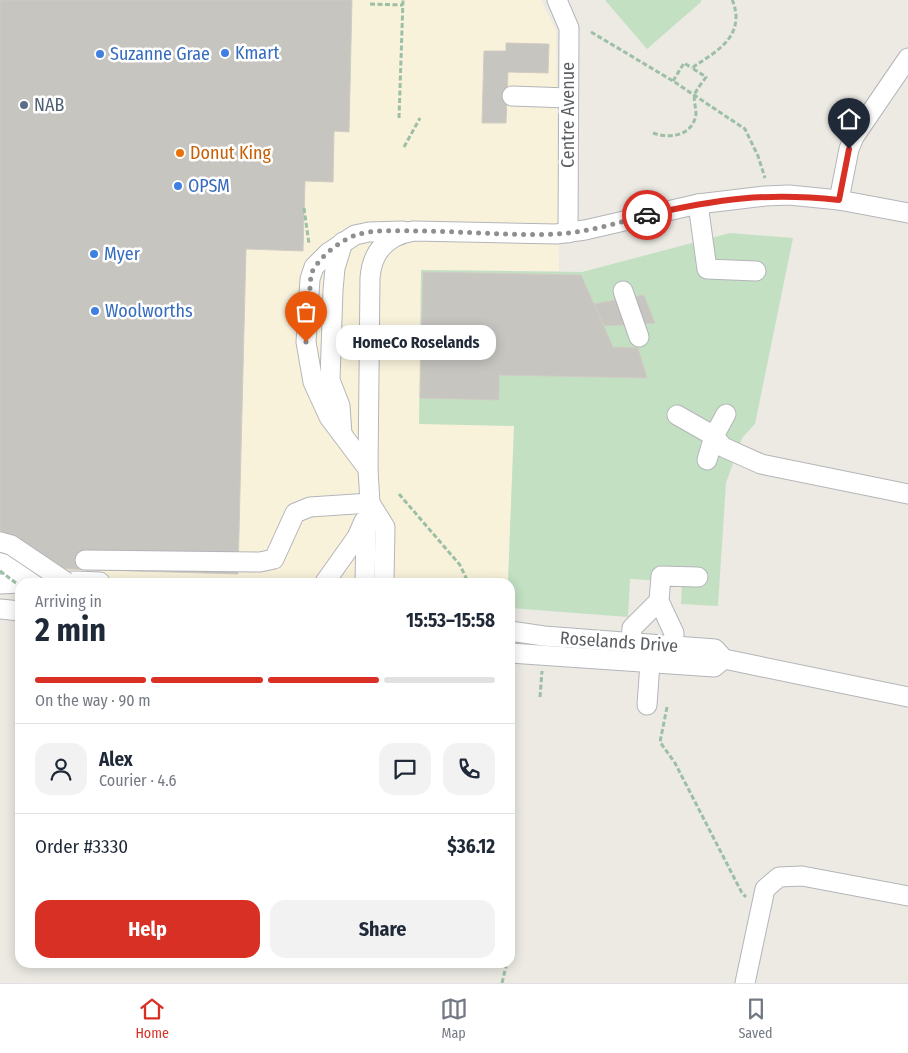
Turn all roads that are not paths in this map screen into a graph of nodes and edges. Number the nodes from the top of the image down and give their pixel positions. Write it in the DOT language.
graph roads {
  1 [pos="557,0"];
  2 [pos="908,58"];
  3 [pos="512,96"];
  4 [pos="568,98"];
  5 [pos="839,200"];
  6 [pos="698,204"];
  7 [pos="908,213"];
  8 [pos="414,231"];
  9 [pos="568,233"];
  10 [pos="343,242"];
  11 [pos="756,271"];
  12 [pos="370,278"];
  13 [pos="623,291"];
  14 [pos="639,337"];
  15 [pos="726,414"];
  16 [pos="677,415"];
  17 [pos="342,434"];
  18 [pos="714,436"];
  19 [pos="707,460"];
  20 [pos="368,469"];
  21 [pos="908,494"];
  22 [pos="370,504"];
  23 [pos="0,542"];
  24 [pos="0,559"];
  25 [pos="84,560"];
  26 [pos="698,577"];
  27 [pos="28,578"];
  28 [pos="60,578"];
  29 [pos="328,578"];
  30 [pos="364,578"];
  31 [pos="384,578"];
  32 [pos="0,584"];
  33 [pos="15,584"];
  34 [pos="660,601"];
  35 [pos="0,609"];
  36 [pos="15,610"];
  37 [pos="515,631"];
  38 [pos="631,642"];
  39 [pos="673,646"];
  40 [pos="515,653"];
  41 [pos="724,659"];
  42 [pos="650,663"];
  43 [pos="908,697"];
  44 [pos="647,705"];
  45 [pos="908,896"];
  46 [pos="745,983"];
  1 -- 4 [label="street, Centre Avenue"];
  2 -- 5 [label="street"];
  3 -- 4 [label="street"];
  4 -- 9 [label="street, Centre Avenue"];
  5 -- 6 [label="street"];
  5 -- 7 [label="street"];
  6 -- 9 [label="street"];
  6 -- 11 [label="street"];
  8 -- 9 [label="street"];
  8 -- 10 [label="street"];
  8 -- 12 [label="street"];
  10 -- 12 [label="street"];
  10 -- 17 [label="street"];
  10 -- 17 [label="street"];
  12 -- 20 [label="street"];
  13 -- 14 [label="street"];
  15 -- 18 [label="street"];
  16 -- 18 [label="street"];
  17 -- 20 [label="street"];
  18 -- 19 [label="street"];
  18 -- 21 [label="street"];
  20 -- 22 [label="street"];
  22 -- 25 [label="street"];
  22 -- 29 [label="street"];
  22 -- 30 [label="street"];
  22 -- 31 [label="street"];
  23 -- 28 [label="street, bridge"];
  24 -- 27 [label="street"];
  26 -- 34 [label="street"];
  32 -- 33 [label="street"];
  34 -- 38 [label="street"];
  34 -- 39 [label="street"];
  35 -- 36 [label="street"];
  37 -- 38 [label="street, Roselands Drive"];
  38 -- 39 [label="street, Roselands Drive"];
  39 -- 41 [label="street, Roselands Drive"];
  40 -- 42 [label="street, Roselands Drive"];
  41 -- 42 [label="street, Roselands Drive"];
  41 -- 43 [label="street, Roselands Drive"];
  42 -- 44 [label="street"];
  45 -- 46 [label="street"];
}
